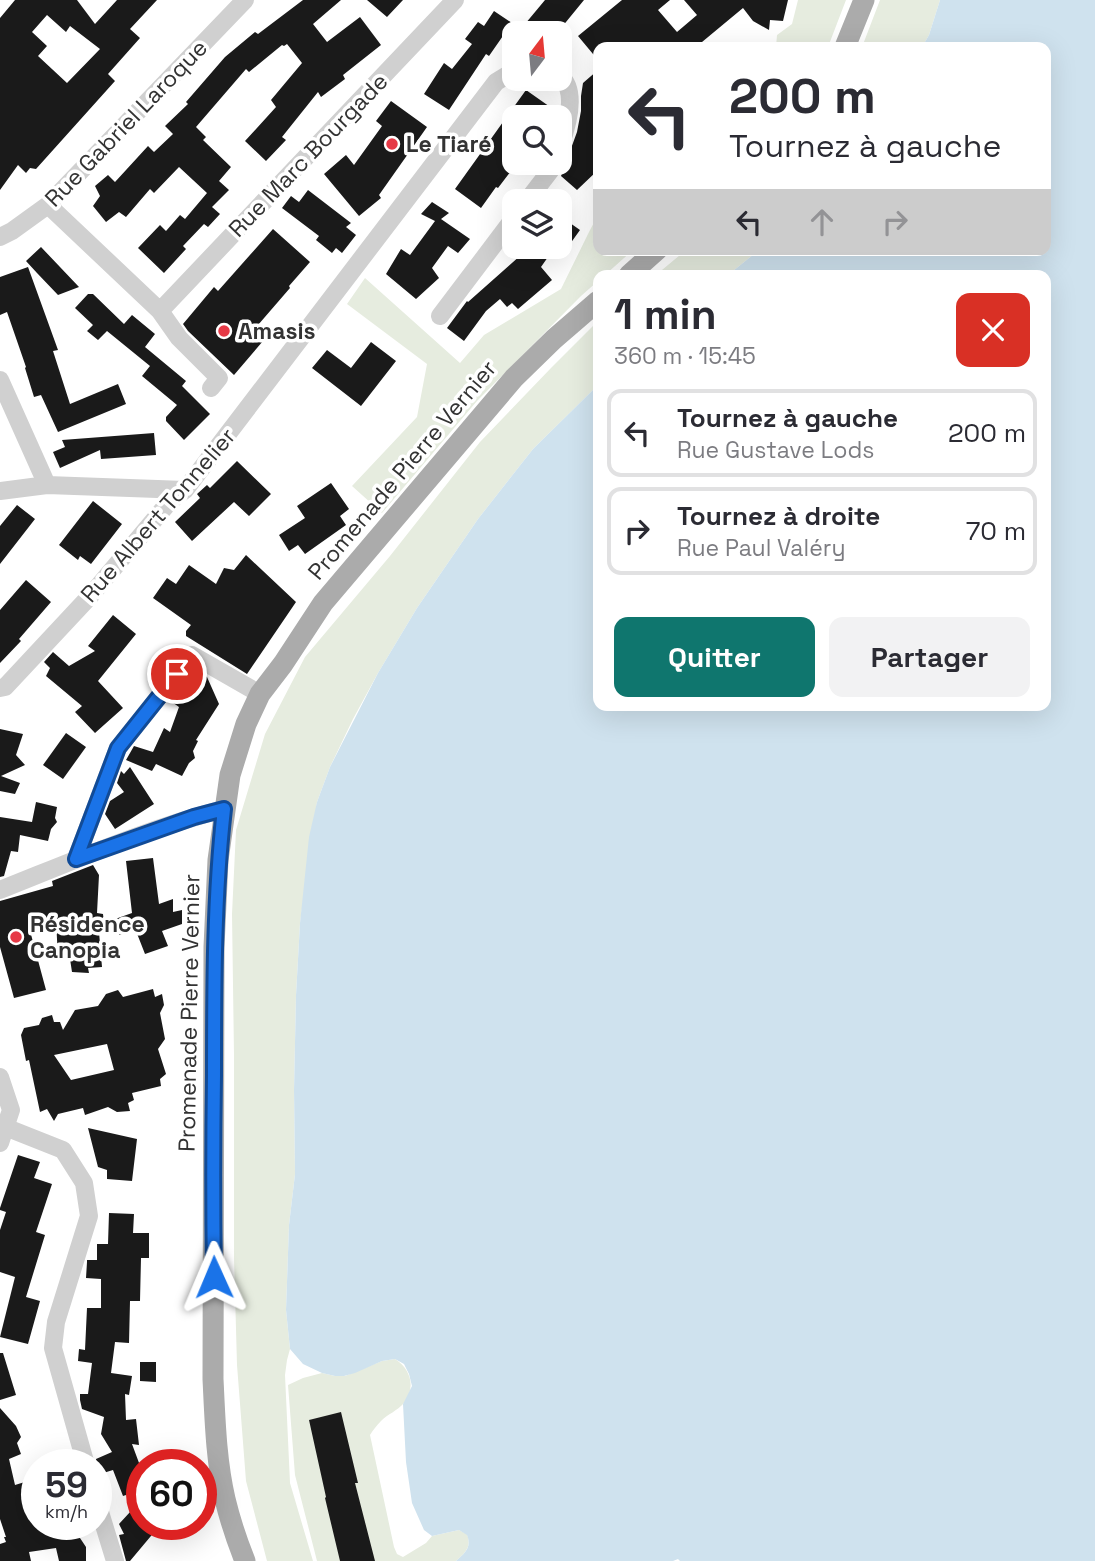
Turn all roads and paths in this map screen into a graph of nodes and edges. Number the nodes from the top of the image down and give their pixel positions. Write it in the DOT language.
graph roads {
  1 [pos="245,0"];
  2 [pos="456,0"];
  3 [pos="863,0"];
  4 [pos="847,42"];
  5 [pos="502,78"];
  6 [pos="547,175"];
  7 [pos="536,189"];
  8 [pos="48,205"];
  9 [pos="502,234"];
  10 [pos="0,237"];
  11 [pos="650,256"];
  12 [pos="635,270"];
  13 [pos="593,305"];
  14 [pos="160,310"];
  15 [pos="440,316"];
  16 [pos="0,380"];
  17 [pos="211,388"];
  18 [pos="47,485"];
  19 [pos="185,490"];
  20 [pos="0,491"];
  21 [pos="0,688"];
  22 [pos="260,694"];
  23 [pos="224,809"];
  24 [pos="76,859"];
  25 [pos="0,890"];
  26 [pos="0,1077"];
  27 [pos="3,1135"];
  28 [pos="81,1449"];
  29 [pos="109,1540"];
  30 [pos="115,1561"];
  31 [pos="245,1561"];
  1 -- 8 [label="street, Rue Gabriel Laroque"];
  2 -- 14 [label="street, Rue Marc Bourgade"];
  3 -- 4 [label="main road"];
  5 -- 19 [label="street, Rue Albert Tonnelier"];
  6 -- 7 [label="street"];
  8 -- 10 [label="street, Rue Gabriel Laroque"];
  8 -- 14 [label="street"];
  9 -- 15 [label="street"];
  11 -- 12 [label="main road"];
  13 -- 22 [label="main road, Promenade Pierre Vernier"];
  14 -- 17 [label="street"];
  16 -- 18 [label="street"];
  18 -- 19 [label="street"];
  18 -- 20 [label="street"];
  19 -- 21 [label="street, Rue Albert Tonnelier"];
  22 -- 23 [label="main road, Promenade Pierre Vernier"];
  22 -- 24 [label="street"];
  23 -- 24 [label="street"];
  23 -- 31 [label="main road, Promenade Pierre Vernier"];
  24 -- 25 [label="street"];
  26 -- 27 [label="street"];
  27 -- 28 [label="street"];
  29 -- 30 [label="street"];
}
